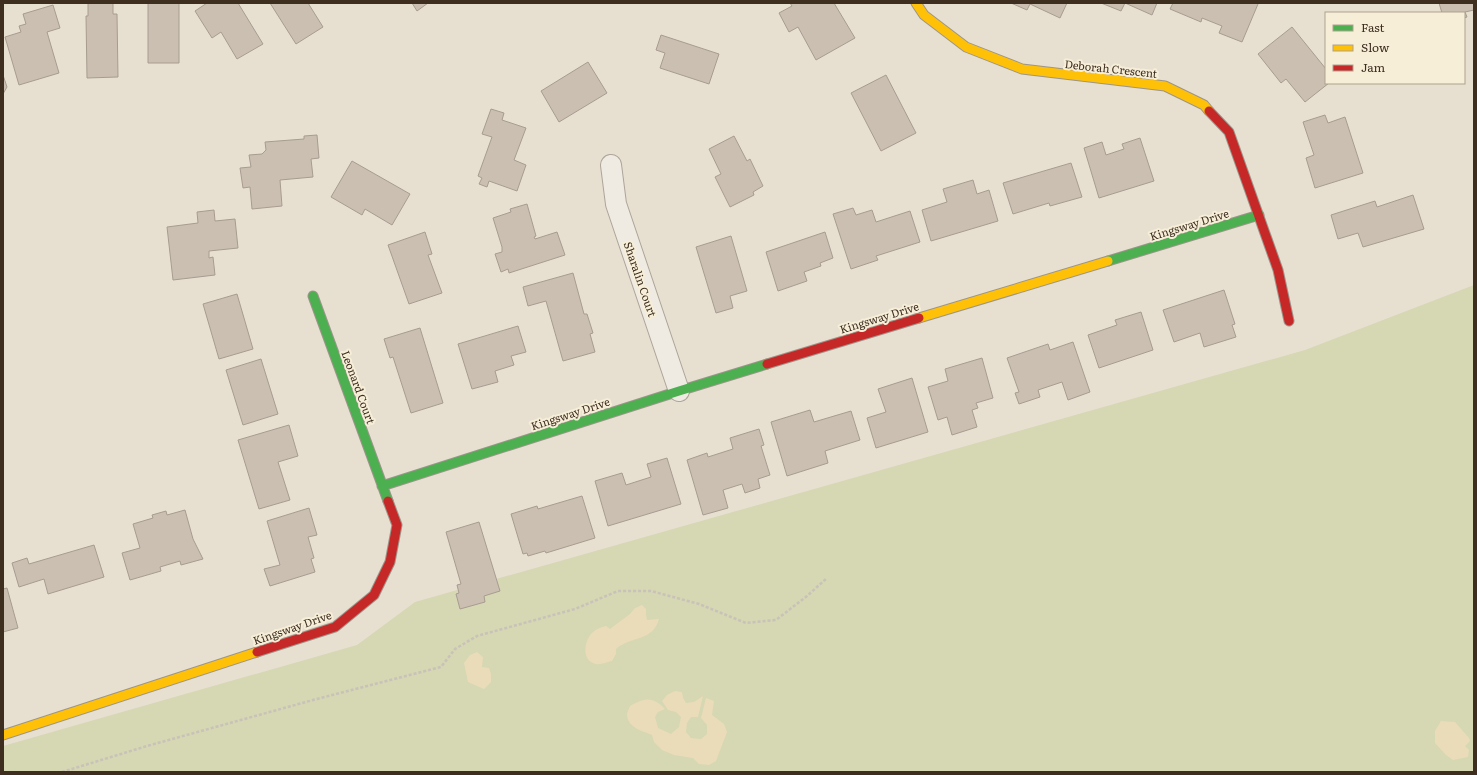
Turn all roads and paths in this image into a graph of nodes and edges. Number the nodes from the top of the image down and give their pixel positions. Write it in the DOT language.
graph roads {
  1 [pos="916,3"];
  2 [pos="611,166"];
  3 [pos="1259,215"];
  4 [pos="313,296"];
  5 [pos="1289,321"];
  6 [pos="679,390"];
  7 [pos="382,486"];
  8 [pos="827,578"];
  9 [pos="3,735"];
  10 [pos="62,772"];
  1 -- 3 [label="street, Deborah Crescent"];
  2 -- 6 [label="street, Sharalin Court"];
  3 -- 5 [label="street, Deborah Crescent"];
  3 -- 6 [label="street, Kingsway Drive"];
  4 -- 7 [label="street, Leonard Court"];
  6 -- 7 [label="street, Kingsway Drive"];
  7 -- 9 [label="street, Kingsway Drive"];
  8 -- 10 [label="path"];
}
